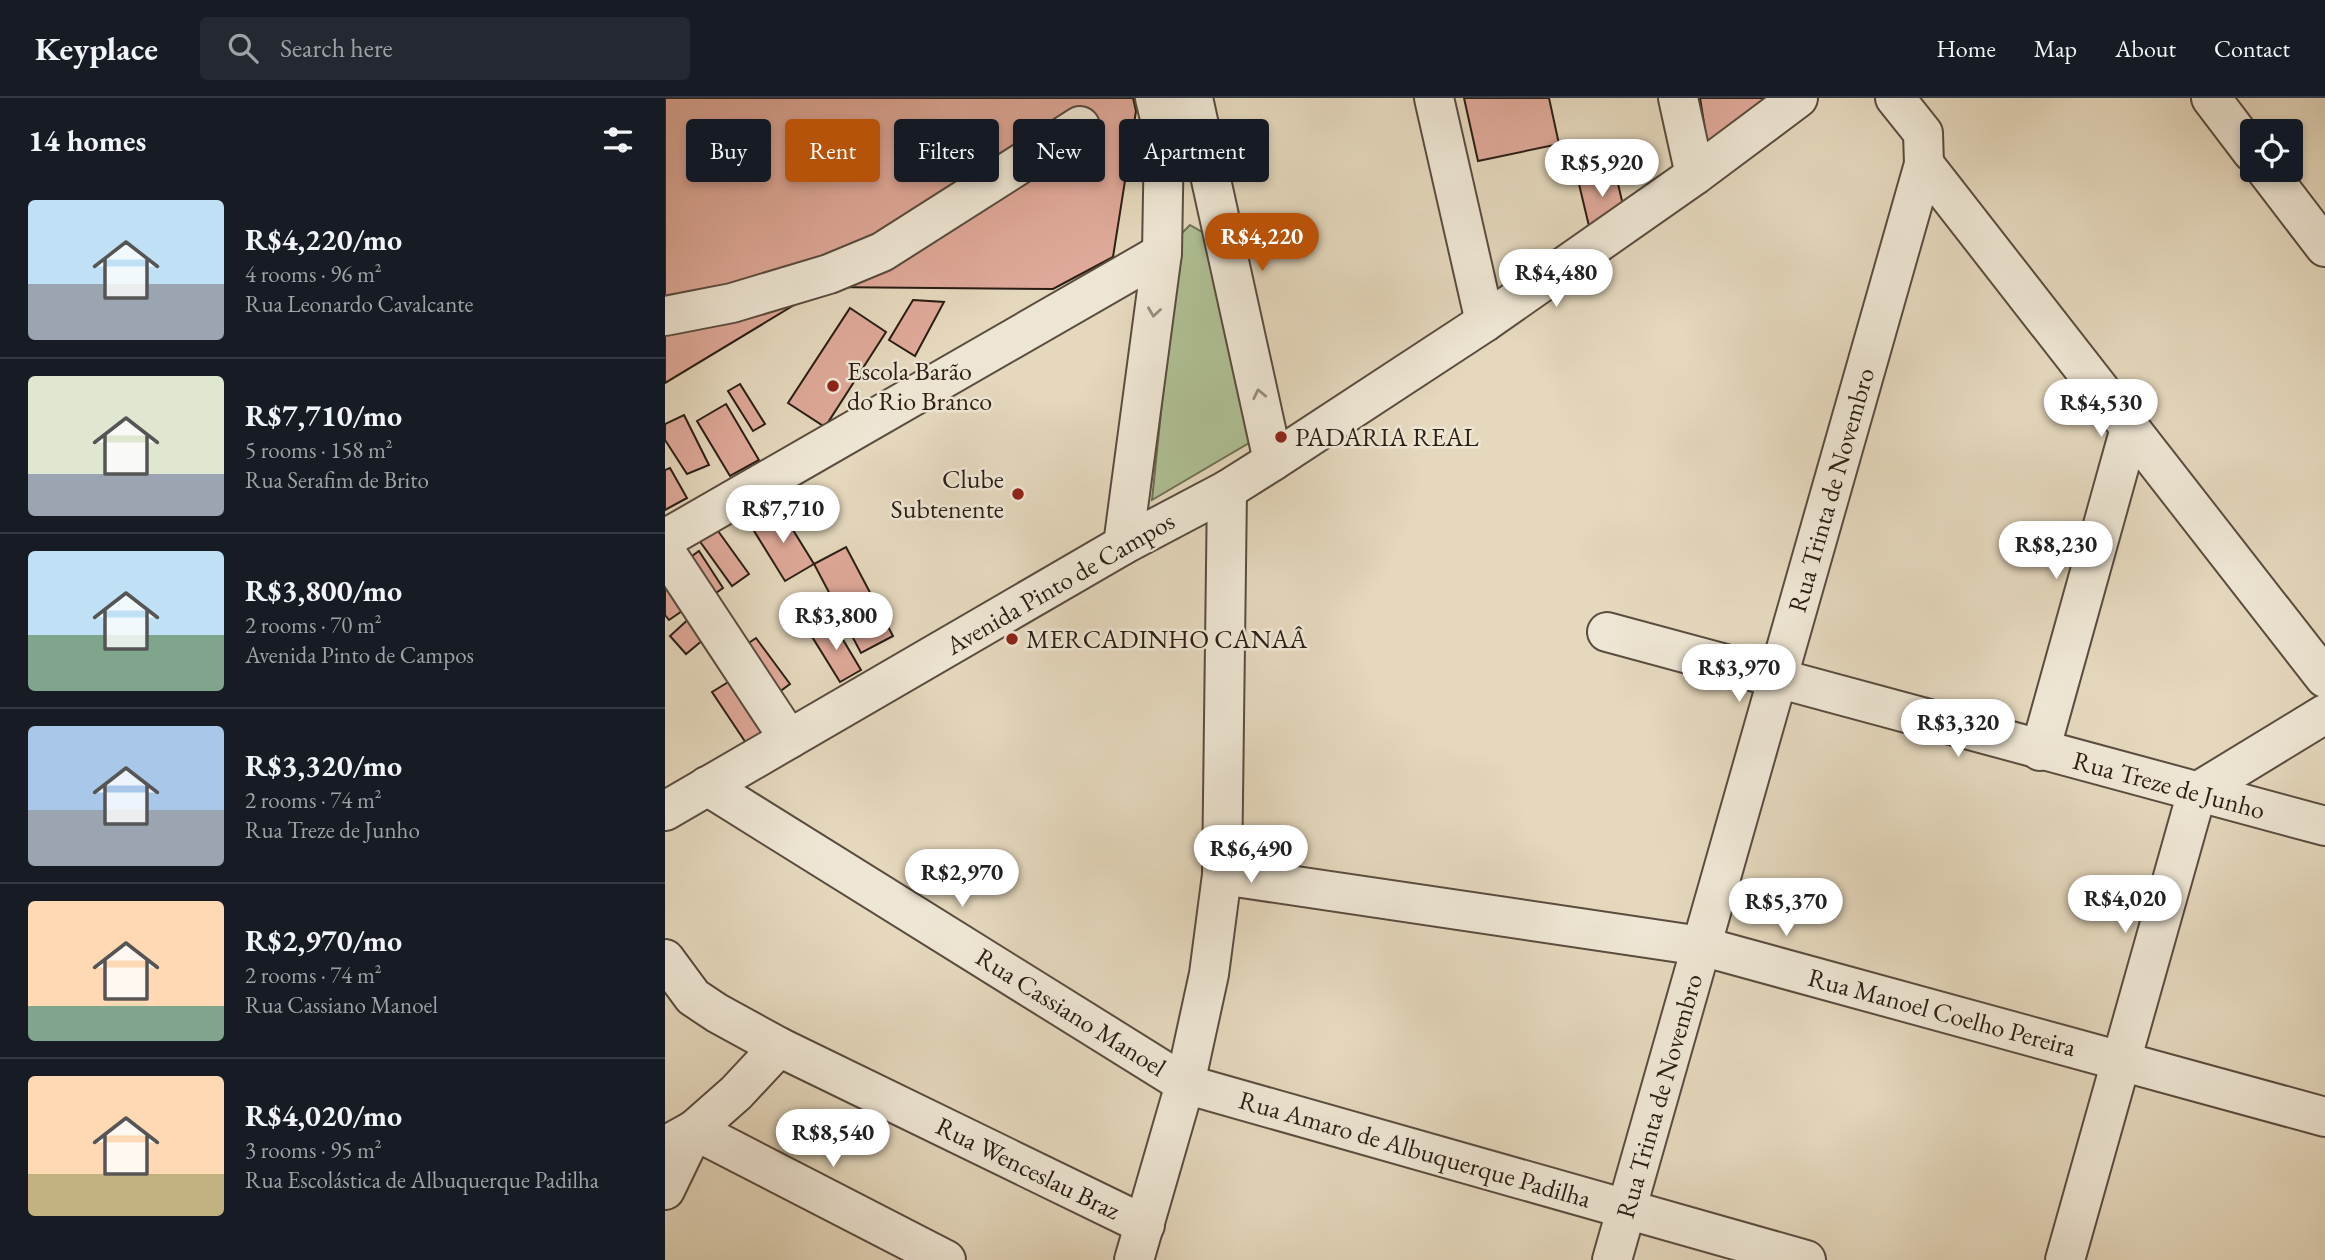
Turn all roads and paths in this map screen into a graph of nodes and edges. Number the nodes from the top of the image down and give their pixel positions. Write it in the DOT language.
graph roads {
  1 [pos="1155,98"];
  2 [pos="1434,98"];
  3 [pos="1678,98"];
  4 [pos="1798,98"];
  5 [pos="1895,98"];
  6 [pos="2211,98"];
  7 [pos="1185,119"];
  8 [pos="2240,136"];
  9 [pos="1924,164"];
  10 [pos="1013,169"];
  11 [pos="1695,175"];
  12 [pos="1174,182"];
  13 [pos="1207,182"];
  14 [pos="2275,182"];
  15 [pos="1220,221"];
  16 [pos="1162,242"];
  17 [pos="2325,247"];
  18 [pos="665,316"];
  19 [pos="1485,322"];
  20 [pos="2130,428"];
  21 [pos="1273,461"];
  22 [pos="1227,490"];
  23 [pos="665,539"];
  24 [pos="1123,545"];
  25 [pos="665,551"];
  26 [pos="1607,632"];
  27 [pos="2325,678"];
  28 [pos="1777,680"];
  29 [pos="2325,714"];
  30 [pos="789,739"];
  31 [pos="2040,751"];
  32 [pos="707,786"];
  33 [pos="2197,792"];
  34 [pos="665,811"];
  35 [pos="2325,826"];
  36 [pos="1223,876"];
  37 [pos="1701,946"];
  38 [pos="665,959"];
  39 [pos="779,1047"];
  40 [pos="2121,1061"];
  41 [pos="1185,1084"];
  42 [pos="2325,1117"];
  43 [pos="679,1138"];
  44 [pos="665,1190"];
  45 [pos="1626,1209"];
  46 [pos="1139,1243"];
  47 [pos="946,1260"];
  48 [pos="1612,1260"];
  49 [pos="1806,1260"];
  50 [pos="2065,1260"];
  1 -- 7 [label="street"];
  2 -- 19 [label="street"];
  3 -- 11 [label="street"];
  4 -- 11 [label="street, Avenida Pinto de Campos"];
  5 -- 9 [label="street"];
  6 -- 8 [label="street"];
  9 -- 20 [label="street"];
  9 -- 28 [label="street, Rua Trinta de Novembro"];
  10 -- 18 [label="street"];
  11 -- 19 [label="street, Avenida Pinto de Campos"];
  12 -- 16 [label="street"];
  13 -- 15 [label="street"];
  14 -- 17 [label="street"];
  15 -- 16 [label="street"];
  21 -- 15 [label="street, one-way"];
  16 -- 23 [label="street"];
  16 -- 24 [label="street, one-way"];
  19 -- 21 [label="street, Avenida Pinto de Campos"];
  20 -- 27 [label="street"];
  20 -- 31 [label="street"];
  21 -- 22 [label="street, Avenida Pinto de Campos"];
  22 -- 24 [label="street, Avenida Pinto de Campos"];
  22 -- 36 [label="street"];
  24 -- 30 [label="street, Avenida Pinto de Campos"];
  25 -- 30 [label="street"];
  26 -- 28 [label="street, Rua Treze de Junho"];
  28 -- 31 [label="street, Rua Treze de Junho"];
  28 -- 37 [label="street, Rua Trinta de Novembro"];
  29 -- 33 [label="street"];
  30 -- 32 [label="street, Avenida Pinto de Campos"];
  31 -- 33 [label="street, Rua Treze de Junho"];
  32 -- 34 [label="street, Avenida Pinto de Campos"];
  32 -- 41 [label="street, Rua Cassiano Manoel"];
  33 -- 35 [label="street, Rua Treze de Junho"];
  33 -- 40 [label="street"];
  36 -- 37 [label="street, Rua Manoel Coelho Pereira"];
  36 -- 41 [label="street"];
  37 -- 40 [label="street, Rua Manoel Coelho Pereira"];
  37 -- 45 [label="street, Rua Trinta de Novembro"];
  38 -- 39 [label="street, Rua Wenceslau Braz"];
  39 -- 43 [label="street"];
  39 -- 46 [label="street, Rua Wenceslau Braz"];
  40 -- 42 [label="street, Rua Manoel Coelho Pereira"];
  40 -- 50 [label="street"];
  41 -- 45 [label="street, Rua Amaro de Albuquerque Padilha"];
  41 -- 46 [label="street"];
  43 -- 44 [label="street"];
  43 -- 47 [label="street"];
  45 -- 48 [label="street, Rua Trinta de Novembro"];
  45 -- 49 [label="street, Rua Amaro de Albuquerque Padilha"];
}
